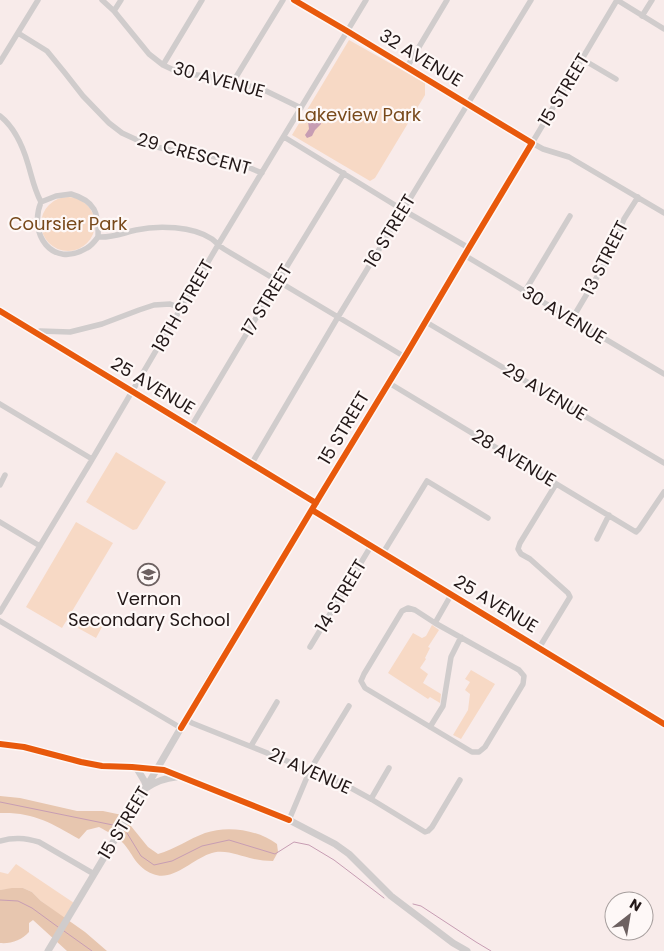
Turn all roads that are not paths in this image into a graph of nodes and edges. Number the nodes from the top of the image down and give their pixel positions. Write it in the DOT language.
graph roads {
  1 [pos="38,0"];
  2 [pos="102,0"];
  3 [pos="121,0"];
  4 [pos="202,0"];
  5 [pos="283,0"];
  6 [pos="294,0"];
  7 [pos="366,0"];
  8 [pos="447,0"];
  9 [pos="531,0"];
  10 [pos="617,0"];
  11 [pos="652,0"];
  12 [pos="114,11"];
  13 [pos="642,16"];
  14 [pos="664,29"];
  15 [pos="347,31"];
  16 [pos="18,33"];
  17 [pos="582,59"];
  18 [pos="0,62"];
  19 [pos="163,65"];
  20 [pos="407,67"];
  21 [pos="616,79"];
  22 [pos="233,82"];
  23 [pos="468,103"];
  24 [pos="301,108"];
  25 [pos="0,116"];
  26 [pos="284,136"];
  27 [pos="532,143"];
  28 [pos="262,173"];
  29 [pos="344,173"];
  30 [pos="638,197"];
  31 [pos="41,202"];
  32 [pos="403,210"];
  33 [pos="664,213"];
  34 [pos="570,216"];
  35 [pos="98,237"];
  36 [pos="218,245"];
  37 [pos="468,248"];
  38 [pos="464,255"];
  39 [pos="278,281"];
  40 [pos="525,291"];
  41 [pos="181,308"];
  42 [pos="0,311"];
  43 [pos="338,317"];
  44 [pos="572,320"];
  45 [pos="426,322"];
  46 [pos="37,333"];
  47 [pos="405,357"];
  48 [pos="664,374"];
  49 [pos="389,383"];
  50 [pos="132,391"];
  51 [pos="0,404"];
  52 [pos="192,428"];
  53 [pos="92,459"];
  54 [pos="664,463"];
  55 [pos="252,464"];
  56 [pos="5,475"];
  57 [pos="556,484"];
  58 [pos="0,485"];
  59 [pos="664,492"];
  60 [pos="314,506"];
  61 [pos="609,515"];
  62 [pos="488,518"];
  63 [pos="0,522"];
  64 [pos="597,539"];
  65 [pos="40,546"];
  66 [pos="371,546"];
  67 [pos="383,553"];
  68 [pos="451,595"];
  69 [pos="0,612"];
  70 [pos="0,621"];
  71 [pos="435,623"];
  72 [pos="461,637"];
  73 [pos="310,647"];
  74 [pos="539,648"];
  75 [pos="278,702"];
  76 [pos="349,706"];
  77 [pos="186,719"];
  78 [pos="664,724"];
  79 [pos="430,727"];
  80 [pos="181,728"];
  81 [pos="0,744"];
  82 [pos="251,746"];
  83 [pos="136,767"];
  84 [pos="390,768"];
  85 [pos="157,769"];
  86 [pos="310,770"];
  87 [pos="180,776"];
  88 [pos="460,780"];
  89 [pos="146,788"];
  90 [pos="371,799"];
  91 [pos="289,820"];
  92 [pos="0,841"];
  93 [pos="94,874"];
  94 [pos="48,951"];
  95 [pos="467,951"];
  1 -- 16 [label="street"];
  2 -- 12 [label="street, 30 AVENUE"];
  3 -- 12 [label="street"];
  4 -- 19 [label="street"];
  5 -- 22 [label="street"];
  6 -- 15 [label="street, 32 AVENUE"];
  7 -- 15 [label="street, 18TH STREET"];
  8 -- 20 [label="street"];
  9 -- 23 [label="street, 16 STREET"];
  10 -- 13 [label="street"];
  10 -- 17 [label="street, 15 STREET"];
  11 -- 13 [label="street"];
  12 -- 19 [label="street, 30 AVENUE"];
  13 -- 14 [label="street"];
  15 -- 20 [label="street, 32 AVENUE"];
  15 -- 24 [label="street, 18TH STREET"];
  16 -- 18 [label="street"];
  16 -- 28 [label="street, 29 CRESCENT"];
  17 -- 21 [label="street"];
  17 -- 27 [label="street, 15 STREET"];
  19 -- 22 [label="street, 30 AVENUE"];
  20 -- 23 [label="street, 32 AVENUE"];
  22 -- 24 [label="street, 30 AVENUE"];
  23 -- 27 [label="street, 32 AVENUE"];
  23 -- 32 [label="street, 16 STREET"];
  24 -- 26 [label="street, 18TH STREET"];
  25 -- 31 [label="street"];
  26 -- 28 [label="street, 18TH STREET"];
  26 -- 29 [label="street"];
  27 -- 30 [label="street, 32 AVENUE"];
  27 -- 37 [label="street, 15 STREET"];
  28 -- 36 [label="street, 18TH STREET"];
  29 -- 32 [label="street"];
  29 -- 39 [label="street, 17 STREET"];
  30 -- 33 [label="street, 32 AVENUE"];
  30 -- 44 [label="street, 13 STREET"];
  31 -- 35 [label="street"];
  31 -- 35 [label="street"];
  32 -- 37 [label="street"];
  32 -- 43 [label="street, 16 STREET"];
  34 -- 40 [label="street"];
  35 -- 36 [label="street"];
  36 -- 39 [label="street"];
  36 -- 41 [label="street, 18TH STREET"];
  37 -- 38 [label="street, 15 STREET"];
  38 -- 40 [label="street, 30 AVENUE"];
  38 -- 45 [label="street, 15 STREET"];
  39 -- 43 [label="street"];
  39 -- 52 [label="street, 17 STREET"];
  40 -- 44 [label="street, 30 AVENUE"];
  41 -- 46 [label="street"];
  41 -- 50 [label="street, 18TH STREET"];
  42 -- 46 [label="street, 25 AVENUE"];
  43 -- 47 [label="street"];
  43 -- 55 [label="street, 16 STREET"];
  44 -- 48 [label="street, 30 AVENUE"];
  45 -- 47 [label="street, 15 STREET"];
  45 -- 54 [label="street, 29 AVENUE"];
  46 -- 50 [label="street, 25 AVENUE"];
  47 -- 49 [label="street, 15 STREET"];
  49 -- 57 [label="street, 28 AVENUE"];
  49 -- 60 [label="street, 15 STREET"];
  50 -- 52 [label="street, 25 AVENUE"];
  50 -- 53 [label="street, 18TH STREET"];
  51 -- 53 [label="street"];
  52 -- 55 [label="street, 25 AVENUE"];
  53 -- 65 [label="street, 18TH STREET"];
  55 -- 60 [label="street, 25 AVENUE"];
  56 -- 58 [label="street"];
  57 -- 61 [label="street, 28 AVENUE"];
  57 -- 74 [label="street"];
  59 -- 61 [label="street, 28 AVENUE"];
  60 -- 66 [label="street, 25 AVENUE"];
  60 -- 77 [label="street, 15 STREET"];
  61 -- 64 [label="street"];
  62 -- 67 [label="street, 14 STREET"];
  63 -- 65 [label="street"];
  65 -- 69 [label="street, 18TH STREET"];
  66 -- 67 [label="street, 25 AVENUE"];
  66 -- 73 [label="street, 14 STREET"];
  67 -- 68 [label="street, 25 AVENUE"];
  68 -- 71 [label="street, 25 AVENUE"];
  68 -- 74 [label="street, 25 AVENUE"];
  70 -- 80 [label="street"];
  71 -- 72 [label="street"];
  71 -- 79 [label="street"];
  72 -- 79 [label="street"];
  72 -- 79 [label="street"];
  74 -- 78 [label="street, 25 AVENUE"];
  75 -- 82 [label="street"];
  76 -- 86 [label="street"];
  77 -- 80 [label="street, 15 STREET"];
  77 -- 82 [label="street, 21 AVENUE"];
  80 -- 85 [label="street, 15 STREET"];
  81 -- 83 [label="street"];
  82 -- 86 [label="street, 21 AVENUE"];
  83 -- 85 [label="street"];
  83 -- 89 [label="street"];
  84 -- 90 [label="street"];
  85 -- 87 [label="street"];
  85 -- 89 [label="street, 15 STREET"];
  86 -- 90 [label="street, 21 AVENUE"];
  86 -- 91 [label="street"];
  87 -- 89 [label="street"];
  87 -- 91 [label="street"];
  88 -- 90 [label="street, 21 AVENUE"];
  89 -- 93 [label="street, 15 STREET"];
  91 -- 95 [label="street"];
  92 -- 93 [label="street"];
  93 -- 94 [label="street, 15 STREET"];
}
